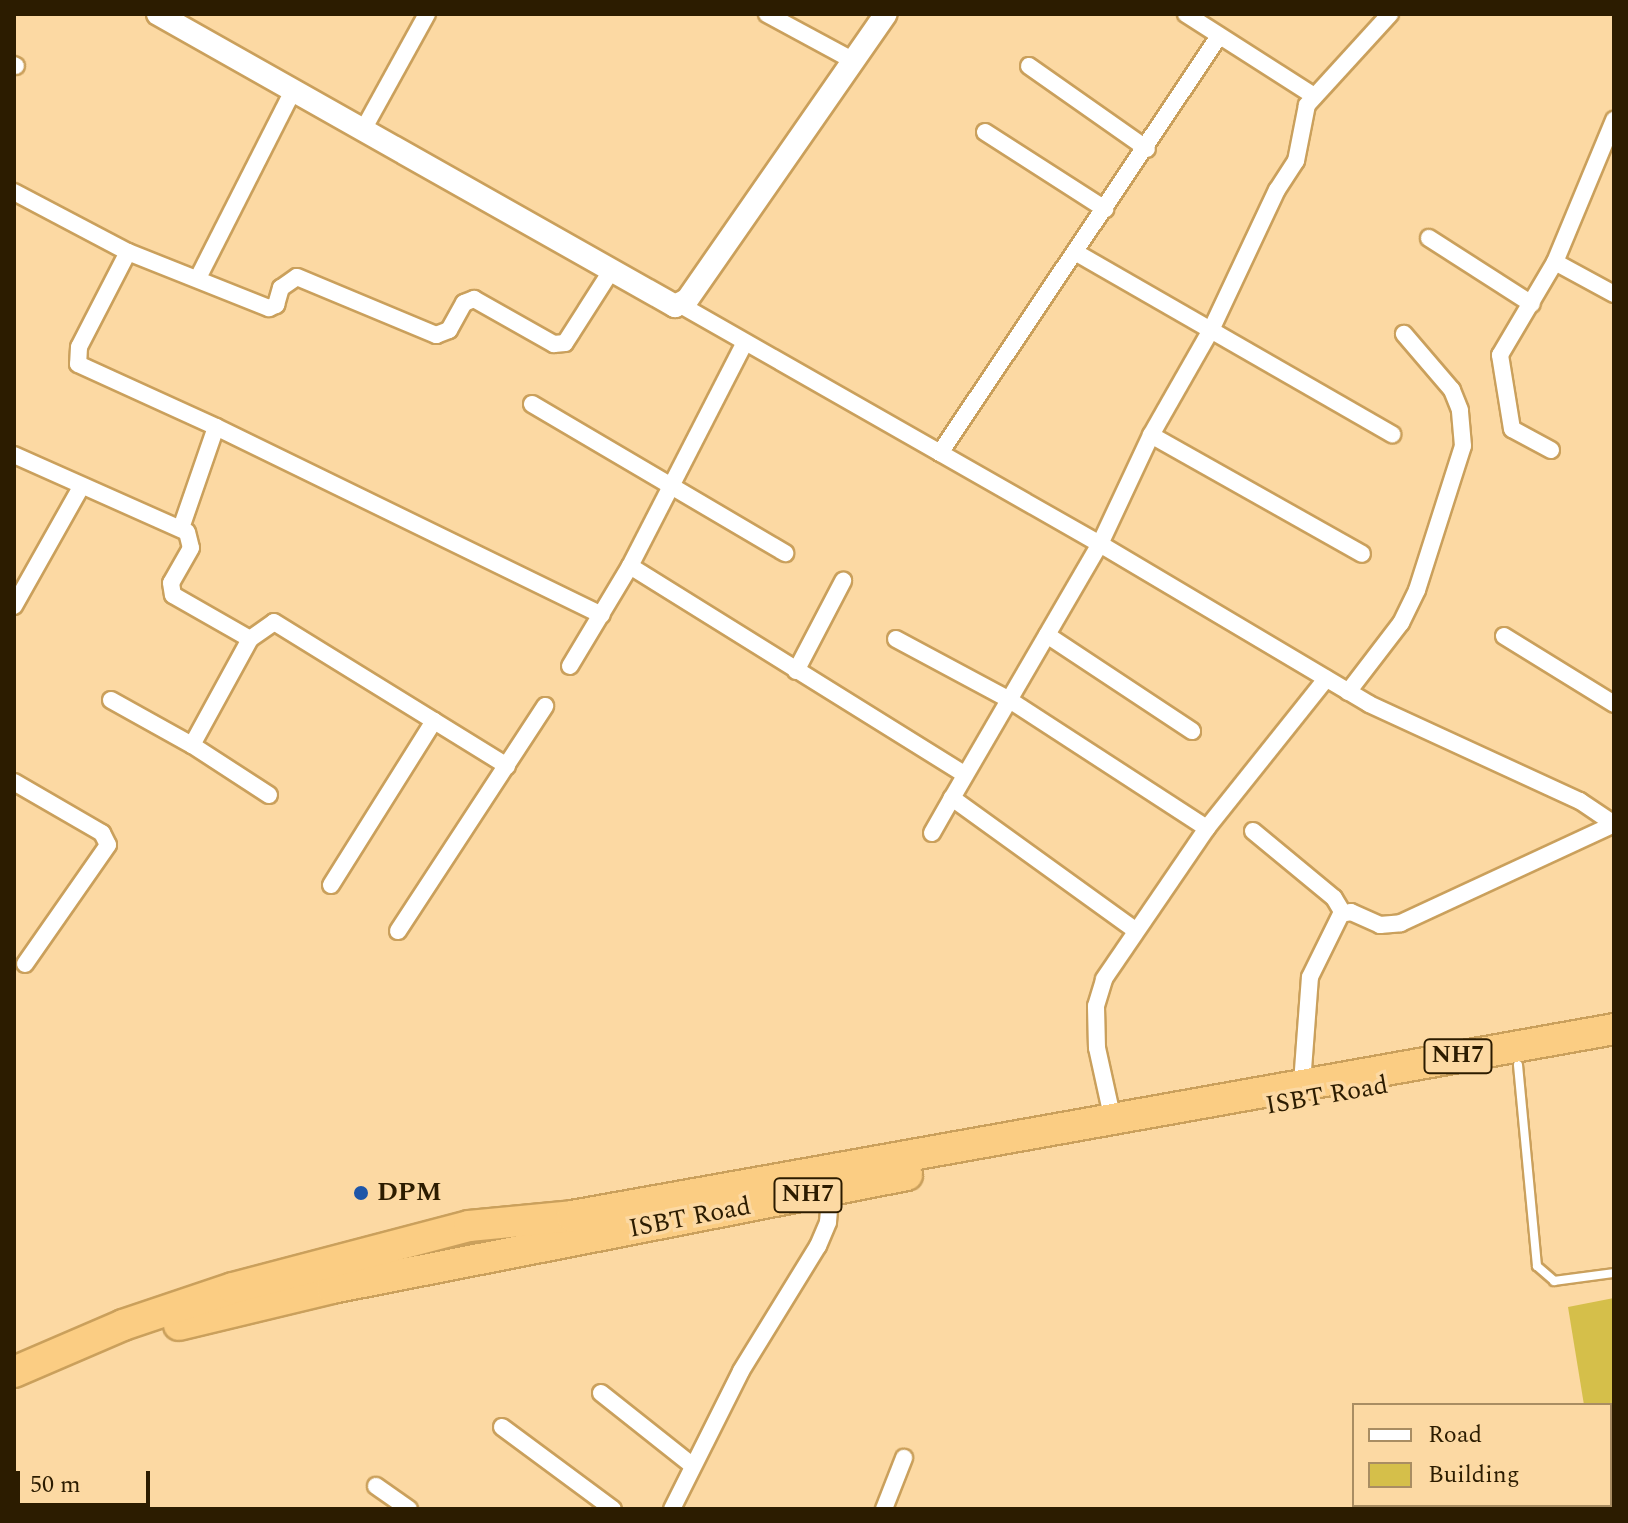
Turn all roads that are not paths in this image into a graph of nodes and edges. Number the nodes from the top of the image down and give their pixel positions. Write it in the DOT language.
graph roads {
  1 [pos="427,14"];
  2 [pos="767,14"];
  3 [pos="886,14"];
  4 [pos="1186,14"];
  5 [pos="1390,14"];
  6 [pos="173,18"];
  7 [pos="1219,36"];
  8 [pos="854,61"];
  9 [pos="1029,66"];
  10 [pos="293,91"];
  11 [pos="1314,96"];
  12 [pos="1614,120"];
  13 [pos="363,130"];
  14 [pos="985,132"];
  15 [pos="1147,149"];
  16 [pos="14,192"];
  17 [pos="1105,209"];
  18 [pos="1429,238"];
  19 [pos="128,252"];
  20 [pos="1075,252"];
  21 [pos="1555,262"];
  22 [pos="611,271"];
  23 [pos="199,276"];
  24 [pos="1614,294"];
  25 [pos="679,304"];
  26 [pos="1532,304"];
  27 [pos="1211,330"];
  28 [pos="1404,334"];
  29 [pos="744,344"];
  30 [pos="532,404"];
  31 [pos="216,427"];
  32 [pos="1392,434"];
  33 [pos="1151,435"];
  34 [pos="1551,450"];
  35 [pos="940,453"];
  36 [pos="14,455"];
  37 [pos="81,487"];
  38 [pos="670,487"];
  39 [pos="181,528"];
  40 [pos="1100,544"];
  41 [pos="785,553"];
  42 [pos="1362,554"];
  43 [pos="630,566"];
  44 [pos="843,581"];
  45 [pos="14,606"];
  46 [pos="602,615"];
  47 [pos="1047,635"];
  48 [pos="1504,636"];
  49 [pos="250,639"];
  50 [pos="896,639"];
  51 [pos="570,666"];
  52 [pos="796,671"];
  53 [pos="1326,679"];
  54 [pos="1348,692"];
  55 [pos="1008,699"];
  56 [pos="111,700"];
  57 [pos="1614,704"];
  58 [pos="545,706"];
  59 [pos="434,721"];
  60 [pos="1192,731"];
  61 [pos="192,745"];
  62 [pos="507,766"];
  63 [pos="964,774"];
  64 [pos="15,785"];
  65 [pos="269,795"];
  66 [pos="952,798"];
  67 [pos="1614,824"];
  68 [pos="1207,828"];
  69 [pos="1253,831"];
  70 [pos="932,833"];
  71 [pos="331,885"];
  72 [pos="1343,913"];
  73 [pos="1135,930"];
  74 [pos="398,931"];
  75 [pos="25,964"];
  76 [pos="1614,1029"];
  77 [pos="1614,1050"];
  78 [pos="1518,1065"];
  79 [pos="1302,1083"];
  80 [pos="1222,1106"];
  81 [pos="1112,1116"];
  82 [pos="831,1179"];
  83 [pos="1614,1273"];
  84 [pos="329,1276"];
  85 [pos="14,1372"];
  86 [pos="14,1388"];
  87 [pos="601,1393"];
  88 [pos="502,1427"];
  89 [pos="904,1458"];
  90 [pos="693,1466"];
  91 [pos="376,1486"];
  92 [pos="409,1509"];
  93 [pos="613,1509"];
  94 [pos="672,1509"];
  95 [pos="884,1509"];
  1 -- 13 [label="street"];
  2 -- 8 [label="street"];
  3 -- 8 [label="street"];
  4 -- 7 [label="street"];
  5 -- 11 [label="street"];
  6 -- 10 [label="street"];
  7 -- 11 [label="street"];
  7 -- 15 [label="street"];
  8 -- 25 [label="street"];
  9 -- 15 [label="street"];
  10 -- 13 [label="street"];
  10 -- 23 [label="street"];
  11 -- 27 [label="street"];
  12 -- 21 [label="street"];
  13 -- 22 [label="street"];
  14 -- 17 [label="street"];
  15 -- 17 [label="street"];
  16 -- 19 [label="street"];
  17 -- 20 [label="street"];
  18 -- 26 [label="street"];
  19 -- 23 [label="street"];
  19 -- 31 [label="street"];
  20 -- 27 [label="street"];
  20 -- 35 [label="street"];
  21 -- 24 [label="street"];
  21 -- 26 [label="street"];
  22 -- 23 [label="street"];
  22 -- 25 [label="street"];
  25 -- 29 [label="street"];
  26 -- 34 [label="street"];
  27 -- 32 [label="street"];
  27 -- 33 [label="street"];
  28 -- 54 [label="street"];
  29 -- 35 [label="street"];
  29 -- 38 [label="street"];
  30 -- 38 [label="street"];
  31 -- 39 [label="street"];
  31 -- 46 [label="street"];
  33 -- 40 [label="street"];
  33 -- 42 [label="street"];
  35 -- 40 [label="street"];
  36 -- 37 [label="street"];
  37 -- 39 [label="street"];
  37 -- 45 [label="street"];
  38 -- 41 [label="street"];
  38 -- 43 [label="street"];
  39 -- 49 [label="street"];
  40 -- 47 [label="street"];
  40 -- 53 [label="street"];
  43 -- 46 [label="street"];
  43 -- 52 [label="street"];
  44 -- 52 [label="street"];
  46 -- 51 [label="street"];
  47 -- 55 [label="street"];
  47 -- 60 [label="street"];
  48 -- 57 [label="street"];
  49 -- 59 [label="street"];
  49 -- 61 [label="street"];
  50 -- 55 [label="street"];
  52 -- 63 [label="street"];
  53 -- 54 [label="street"];
  53 -- 68 [label="street"];
  54 -- 67 [label="street"];
  55 -- 63 [label="street"];
  55 -- 68 [label="street"];
  56 -- 61 [label="street"];
  58 -- 62 [label="street"];
  59 -- 62 [label="street"];
  59 -- 71 [label="street"];
  61 -- 65 [label="street"];
  62 -- 74 [label="street"];
  63 -- 66 [label="street"];
  64 -- 75 [label="street"];
  66 -- 70 [label="street"];
  66 -- 73 [label="street"];
  67 -- 72 [label="street"];
  68 -- 73 [label="street"];
  69 -- 72 [label="street"];
  72 -- 79 [label="street"];
  73 -- 81 [label="street"];
  76 -- 79 [label="highway, NH7"];
  77 -- 78 [label="highway, ISBT Road / NH7"];
  78 -- 80 [label="highway, ISBT Road / NH7"];
  78 -- 83 [label="lane"];
  79 -- 80 [label="highway, NH7"];
  80 -- 81 [label="highway, NH7"];
  80 -- 82 [label="highway, ISBT Road / NH7"];
  81 -- 82 [label="highway, NH7"];
  82 -- 84 [label="highway, ISBT Road / NH7"];
  82 -- 90 [label="street"];
  84 -- 85 [label="highway, NH7"];
  84 -- 86 [label="highway, ISBT Road / NH7"];
  87 -- 90 [label="street"];
  88 -- 93 [label="street"];
  89 -- 95 [label="street"];
  90 -- 94 [label="street"];
  91 -- 92 [label="street"];
}
